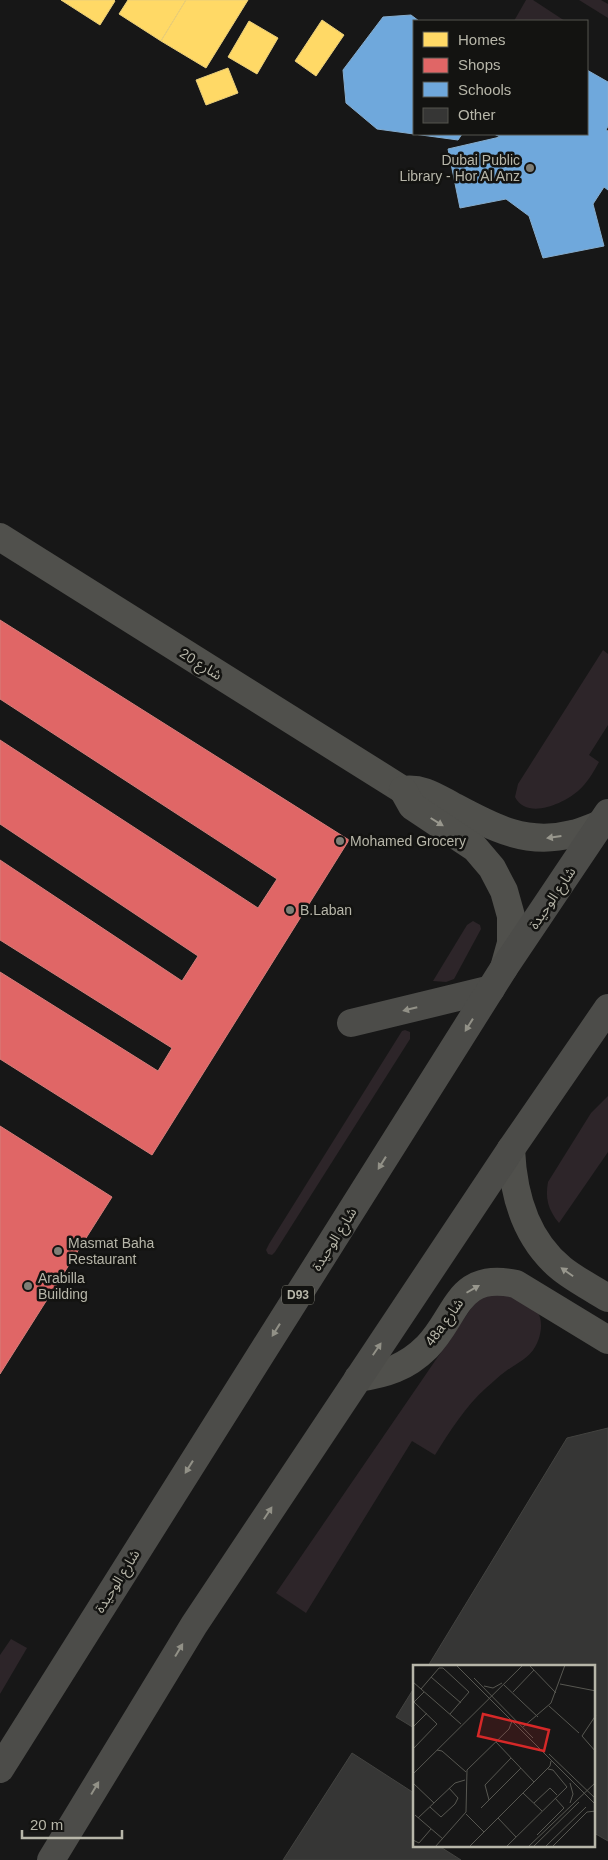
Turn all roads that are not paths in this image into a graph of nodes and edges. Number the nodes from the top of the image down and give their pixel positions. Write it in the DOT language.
graph roads {
  1 [pos="0,537"];
  2 [pos="403,790"];
  3 [pos="605,819"];
  4 [pos="498,979"];
  5 [pos="608,1008"];
  6 [pos="351,1023"];
  7 [pos="510,1148"];
  8 [pos="608,1298"];
  9 [pos="608,1340"];
  10 [pos="358,1378"];
  11 [pos="0,1769"];
  12 [pos="51,1860"];
  1 -- 2 [label="street, شارع 20"];
  3 -- 2 [label="street, شارع 20, one-way"];
  2 -- 4 [label="street, شارع 20, one-way"];
  3 -- 4 [label="main road, شارع الوحيدة / D93"];
  4 -- 6 [label="main road, one-way"];
  4 -- 11 [label="main road, شارع الوحيدة / D93, one-way"];
  5 -- 7 [label="main road"];
  8 -- 7 [label="street, one-way"];
  10 -- 7 [label="main road, one-way"];
  10 -- 9 [label="street, 48a شارع, one-way"];
  12 -- 10 [label="main road, one-way"];
}
